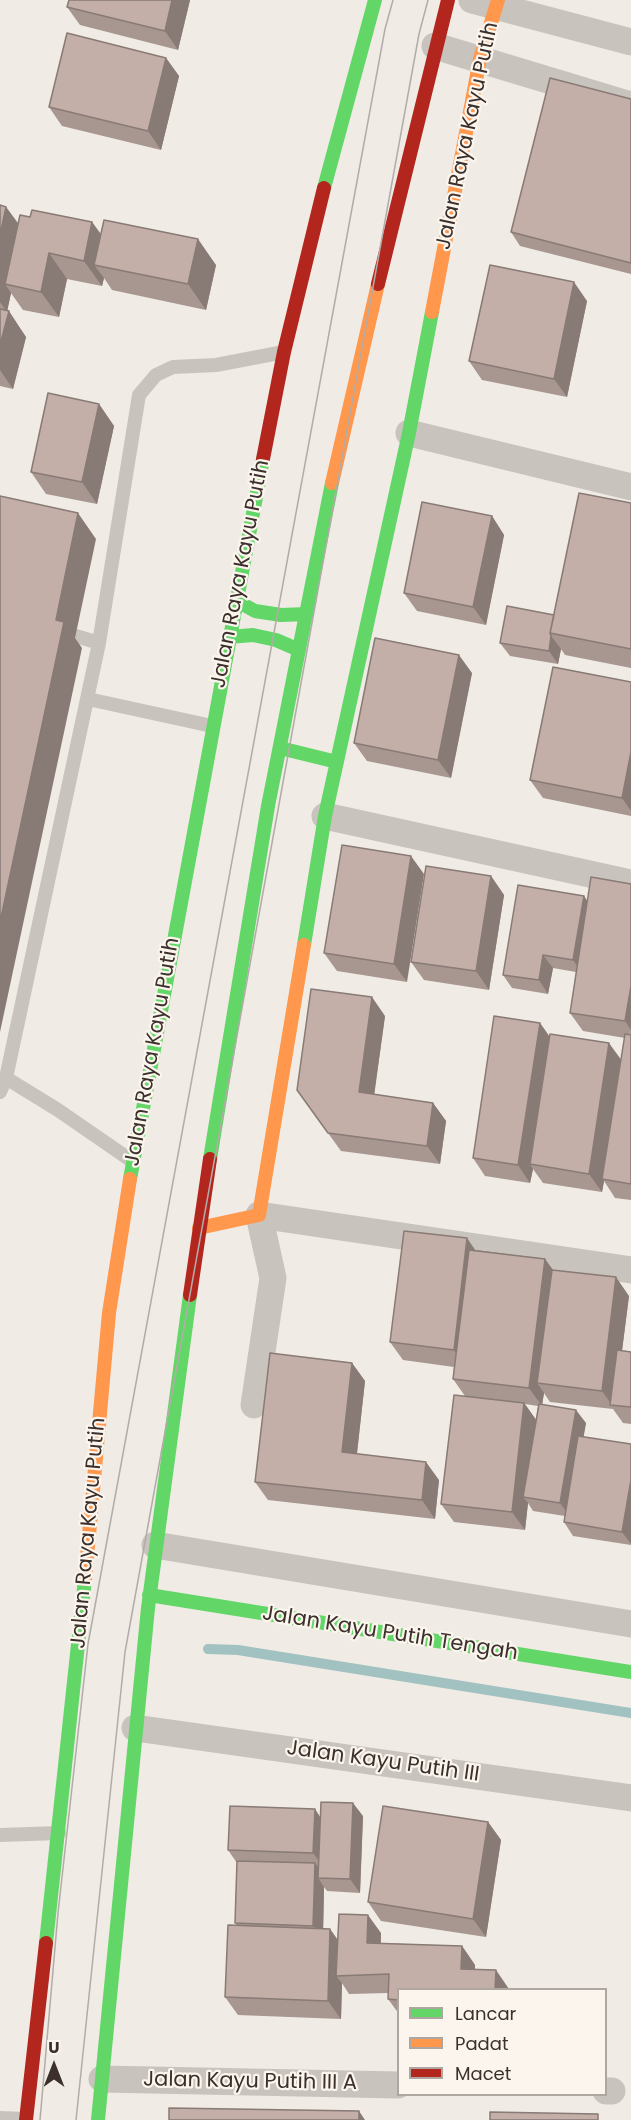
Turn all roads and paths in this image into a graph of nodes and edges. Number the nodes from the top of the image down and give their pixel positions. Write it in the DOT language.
graph roads {
  1 [pos="375,0"];
  2 [pos="448,0"];
  3 [pos="488,2"];
  4 [pos="631,42"];
  5 [pos="435,46"];
  6 [pos="480,59"];
  7 [pos="631,105"];
  8 [pos="284,352"];
  9 [pos="409,433"];
  10 [pos="631,487"];
  11 [pos="237,601"];
  12 [pos="307,614"];
  13 [pos="76,636"];
  14 [pos="230,637"];
  15 [pos="99,644"];
  16 [pos="299,650"];
  17 [pos="88,699"];
  18 [pos="212,726"];
  19 [pos="280,748"];
  20 [pos="337,762"];
  21 [pos="325,816"];
  22 [pos="631,883"];
  23 [pos="6,1078"];
  24 [pos="0,1092"];
  25 [pos="133,1161"];
  26 [pos="260,1215"];
  27 [pos="199,1228"];
  28 [pos="631,1270"];
  29 [pos="254,1405"];
  30 [pos="155,1545"];
  31 [pos="148,1601"];
  32 [pos="631,1624"];
  33 [pos="631,1672"];
  34 [pos="135,1728"];
  35 [pos="631,1798"];
  36 [pos="59,1833"];
  37 [pos="0,1834"];
  38 [pos="102,2079"];
  39 [pos="397,2085"];
  40 [pos="0,2118"];
  41 [pos="26,2119"];
  42 [pos="98,2120"];
  1 -- 8 [label="main road, Jalan Raya Kayu Putih"];
  2 -- 5 [label="main road"];
  3 -- 4 [label="street"];
  3 -- 6 [label="main road, Jalan Raya Kayu Putih"];
  5 -- 6 [label="street"];
  5 -- 12 [label="main road"];
  6 -- 7 [label="street"];
  6 -- 9 [label="main road, Jalan Raya Kayu Putih"];
  8 -- 11 [label="main road, Jalan Raya Kayu Putih"];
  8 -- 15 [label="lane"];
  9 -- 10 [label="street"];
  9 -- 20 [label="main road, Jalan Raya Kayu Putih"];
  11 -- 12 [label="main road"];
  11 -- 14 [label="main road, Jalan Raya Kayu Putih"];
  12 -- 16 [label="main road"];
  13 -- 15 [label="lane"];
  14 -- 16 [label="main road"];
  14 -- 18 [label="main road, Jalan Raya Kayu Putih"];
  15 -- 17 [label="lane"];
  16 -- 19 [label="main road"];
  17 -- 18 [label="lane"];
  17 -- 23 [label="lane"];
  18 -- 25 [label="main road, Jalan Raya Kayu Putih"];
  19 -- 20 [label="main road"];
  19 -- 27 [label="main road"];
  20 -- 21 [label="main road, Jalan Raya Kayu Putih"];
  21 -- 22 [label="street"];
  21 -- 26 [label="main road, Jalan Raya Kayu Putih"];
  23 -- 24 [label="lane"];
  23 -- 25 [label="lane"];
  25 -- 36 [label="main road, Jalan Raya Kayu Putih"];
  26 -- 27 [label="main road"];
  26 -- 28 [label="street"];
  26 -- 29 [label="street, Jalan Raya Kayu Putih"];
  27 -- 30 [label="main road"];
  30 -- 31 [label="main road"];
  30 -- 32 [label="street"];
  31 -- 33 [label="main road, Jalan Kayu Putih Tengah"];
  31 -- 34 [label="main road"];
  34 -- 35 [label="street, Jalan Kayu Putih III"];
  34 -- 38 [label="main road"];
  36 -- 37 [label="lane"];
  36 -- 41 [label="main road, Jalan Raya Kayu Putih"];
  38 -- 39 [label="street, Jalan Kayu Putih III A"];
  38 -- 42 [label="main road"];
  40 -- 41 [label="lane"];
}
